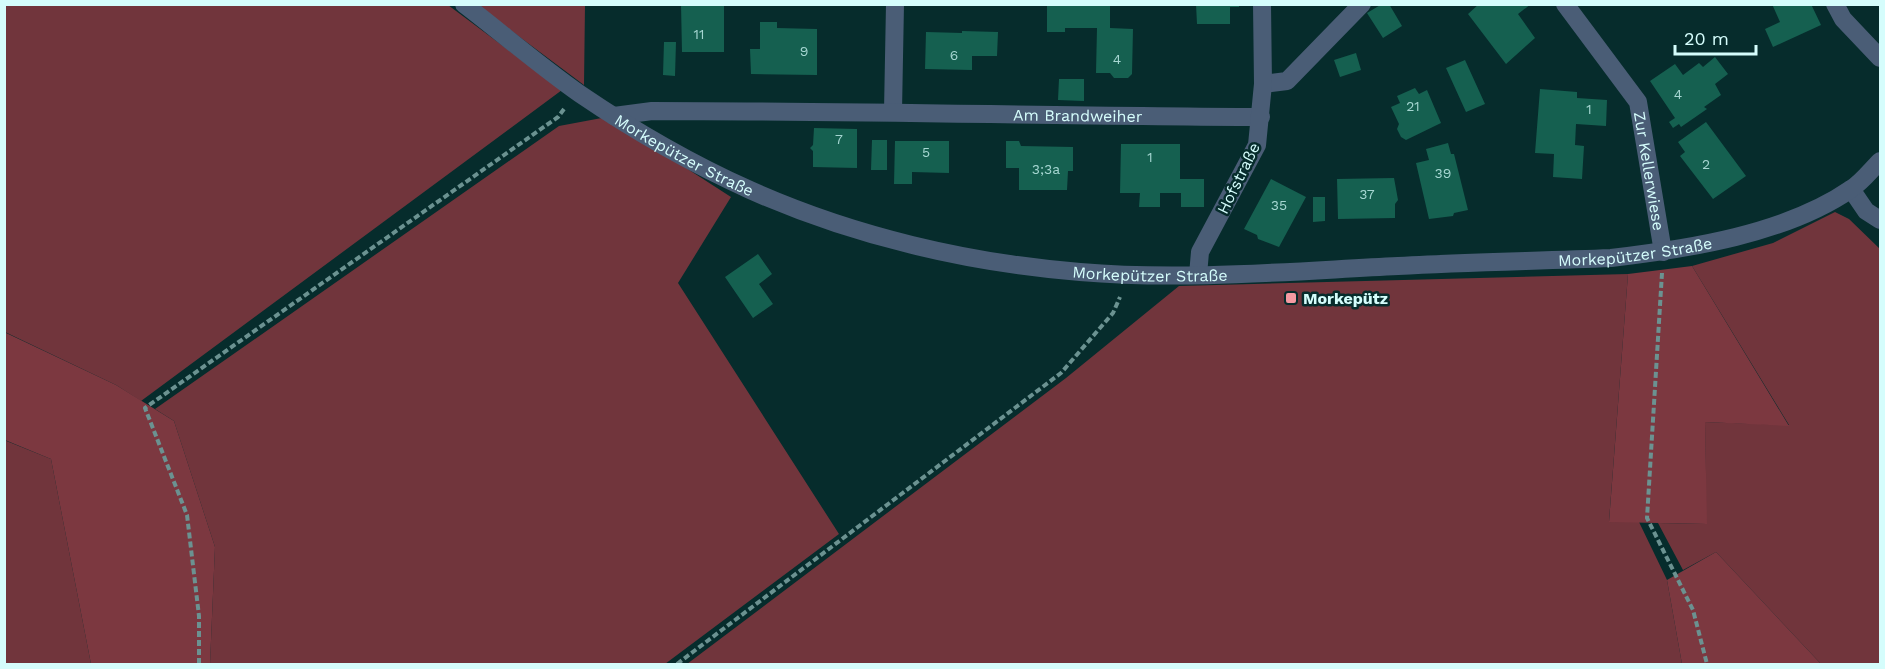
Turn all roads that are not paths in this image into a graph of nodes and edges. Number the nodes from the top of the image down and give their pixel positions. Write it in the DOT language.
graph roads {
  1 [pos="464,4"];
  2 [pos="895,4"];
  3 [pos="1262,4"];
  4 [pos="1362,4"];
  5 [pos="1565,4"];
  6 [pos="1834,4"];
  7 [pos="1881,58"];
  8 [pos="1263,84"];
  9 [pos="893,111"];
  10 [pos="614,116"];
  11 [pos="1261,117"];
  12 [pos="1881,161"];
  13 [pos="1851,189"];
  14 [pos="1881,220"];
  15 [pos="1663,252"];
  16 [pos="1198,275"];
  1 -- 10 [label="street, Morkepützer Straße"];
  2 -- 9 [label="street"];
  3 -- 8 [label="street, Hofstraße"];
  4 -- 8 [label="street"];
  5 -- 15 [label="street, Zur Kellerwiese"];
  6 -- 7 [label="street"];
  8 -- 11 [label="street, Hofstraße"];
  9 -- 10 [label="street, Am Brandweiher"];
  9 -- 11 [label="street, Am Brandweiher"];
  10 -- 16 [label="street, Morkepützer Straße"];
  11 -- 16 [label="street, Hofstraße"];
  12 -- 13 [label="street, Morkepützer Straße"];
  13 -- 14 [label="street"];
  13 -- 15 [label="street, Morkepützer Straße"];
  15 -- 16 [label="street, Morkepützer Straße"];
}
